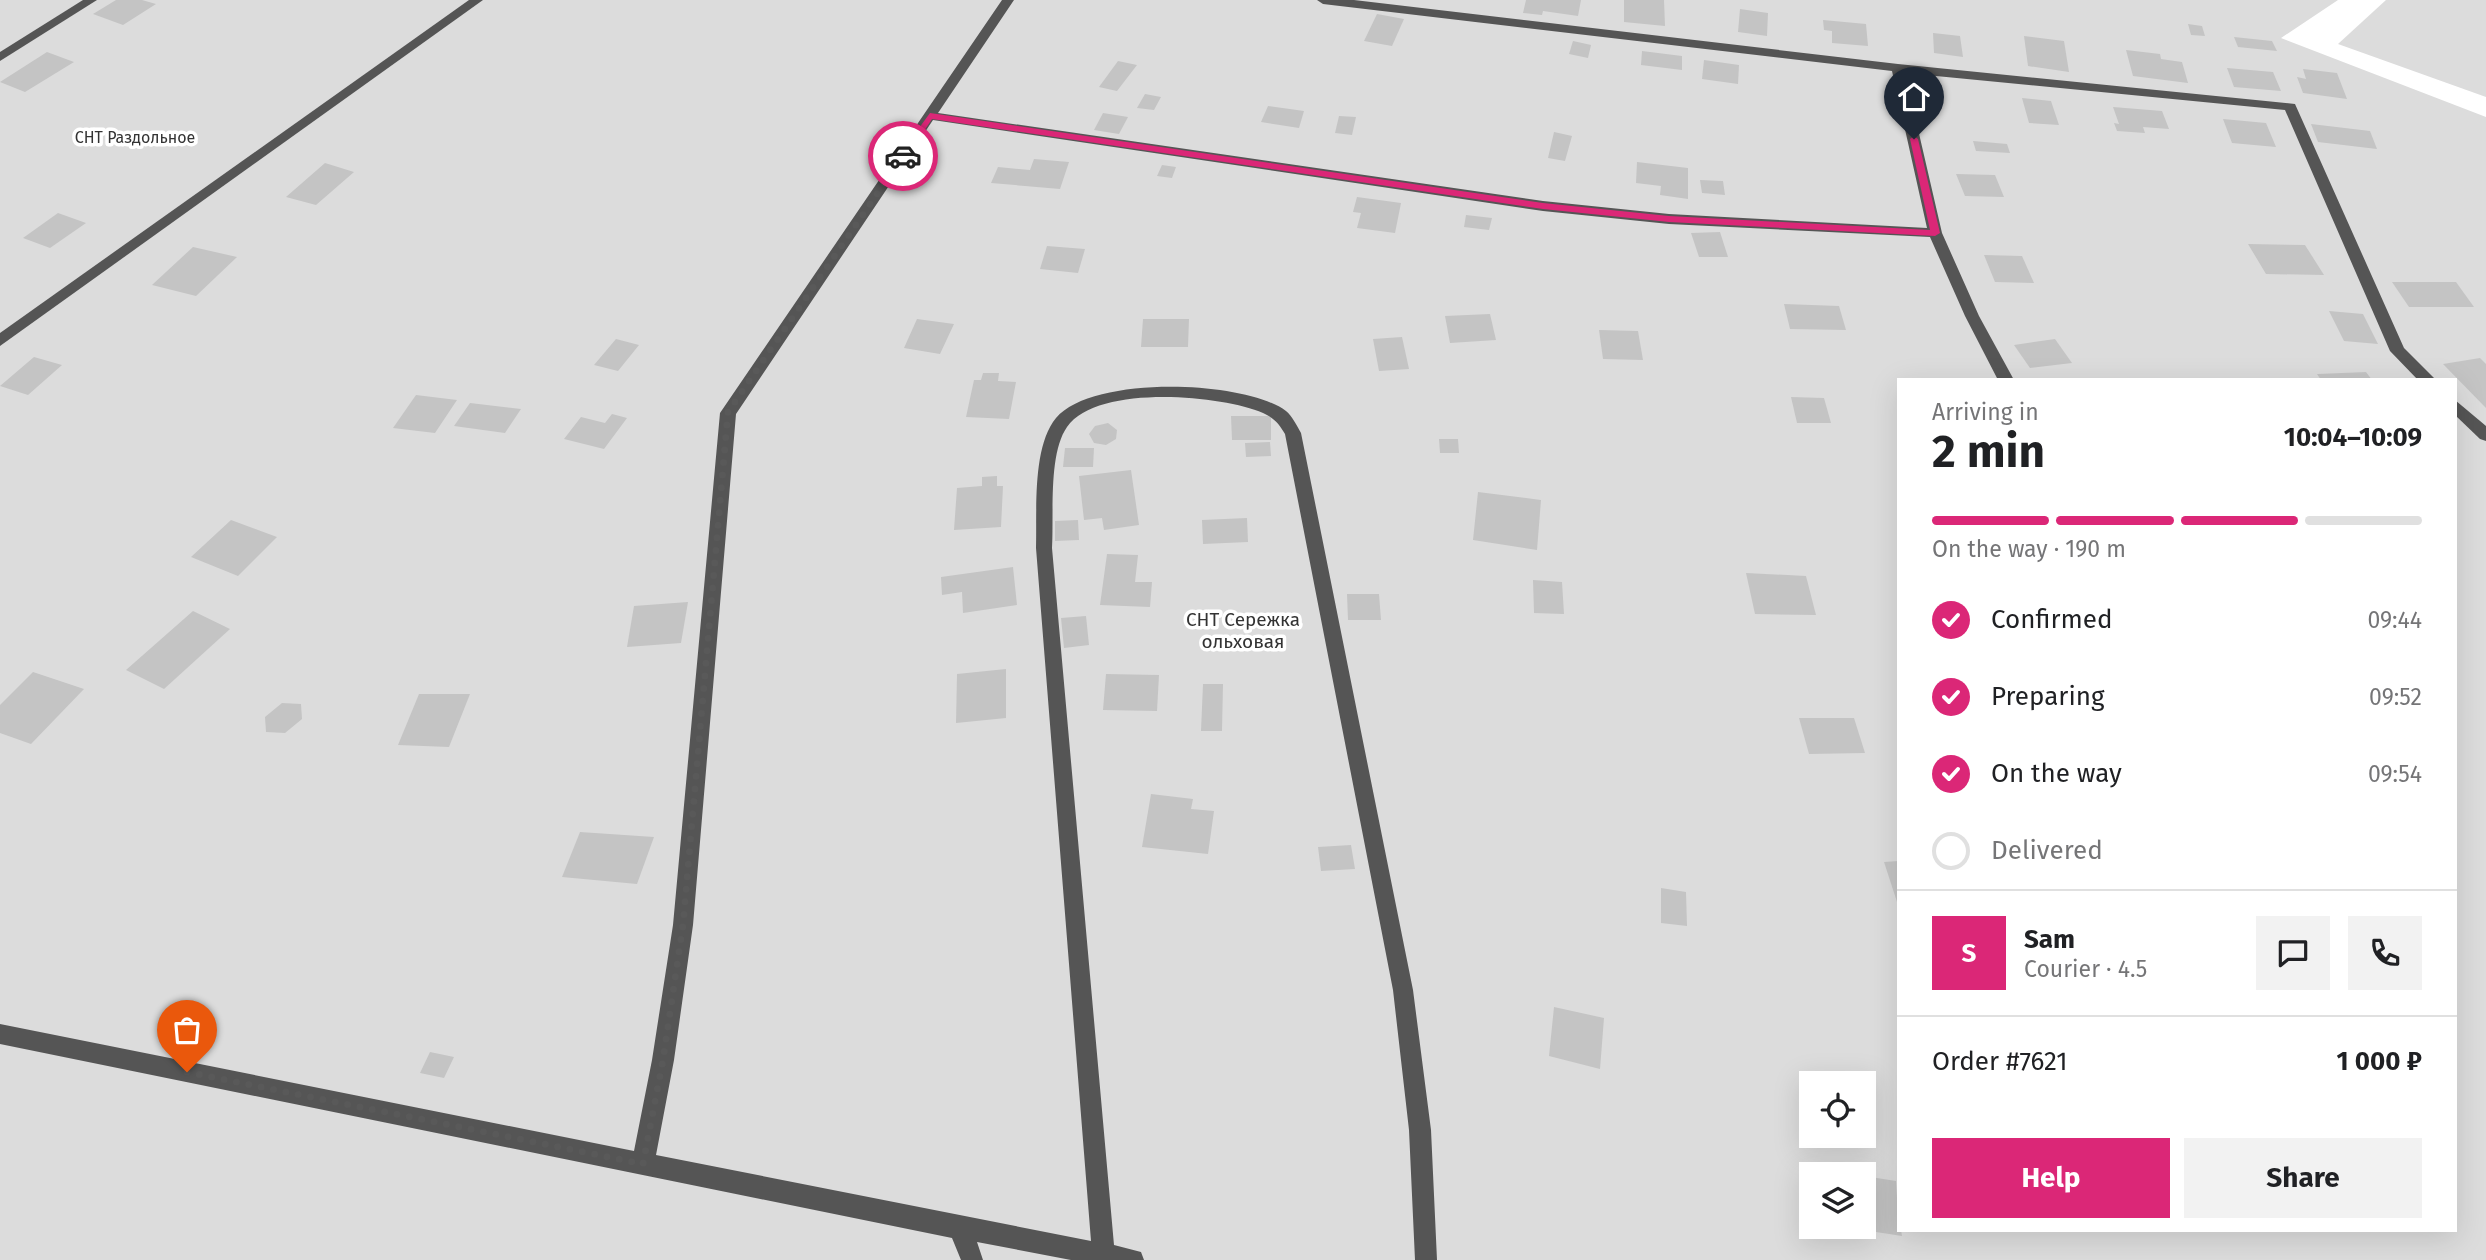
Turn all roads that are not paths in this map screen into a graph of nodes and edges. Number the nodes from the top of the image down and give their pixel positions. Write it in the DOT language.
graph roads {
  1 [pos="91,0"];
  2 [pos="477,0"];
  3 [pos="1008,0"];
  4 [pos="1323,0"];
  5 [pos="0,57"];
  6 [pos="1898,68"];
  7 [pos="930,116"];
  8 [pos="1935,233"];
  9 [pos="0,341"];
  10 [pos="2005,378"];
  11 [pos="2426,378"];
  12 [pos="2457,408"];
  13 [pos="2486,435"];
  14 [pos="0,1034"];
  15 [pos="643,1164"];
  16 [pos="960,1228"];
  17 [pos="1103,1252"];
  18 [pos="972,1260"];
  19 [pos="1133,1260"];
  20 [pos="1426,1260"];
  1 -- 5 [label="lane"];
  2 -- 9 [label="lane"];
  3 -- 7 [label="lane"];
  4 -- 6 [label="lane"];
  6 -- 8 [label="lane"];
  6 -- 11 [label="lane"];
  7 -- 8 [label="lane"];
  7 -- 15 [label="lane"];
  8 -- 10 [label="lane"];
  12 -- 13 [label="lane"];
  14 -- 15 [label="lane"];
  15 -- 16 [label="lane"];
  16 -- 17 [label="lane"];
  16 -- 18 [label="lane"];
  17 -- 19 [label="lane"];
  17 -- 20 [label="lane"];
}
